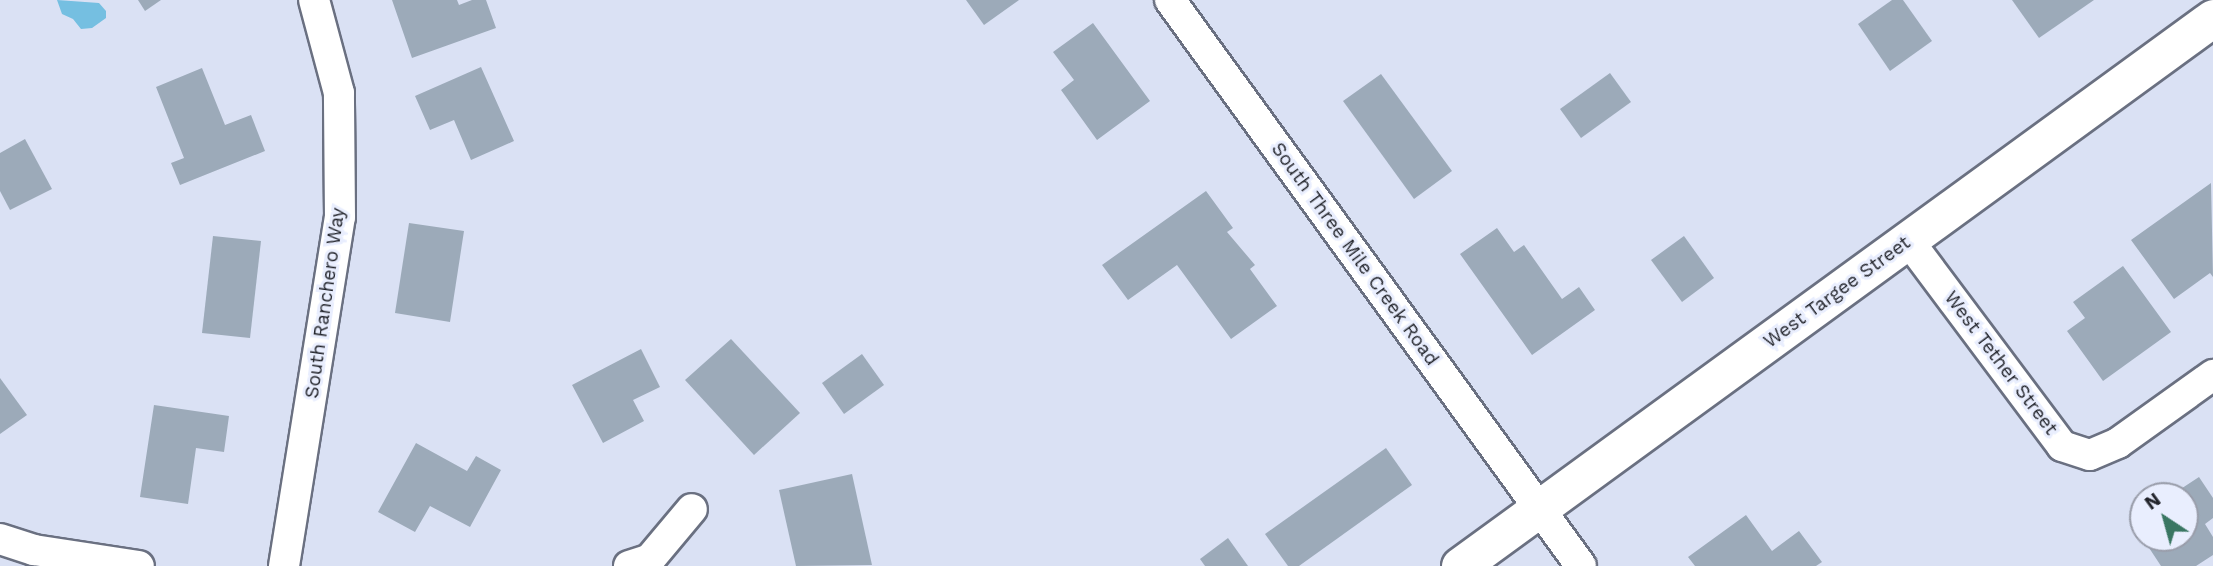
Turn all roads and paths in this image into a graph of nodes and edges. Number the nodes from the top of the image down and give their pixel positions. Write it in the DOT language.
graph roads {
  1 [pos="314,0"];
  2 [pos="1170,0"];
  3 [pos="2213,18"];
  4 [pos="1908,240"];
  5 [pos="2213,375"];
  6 [pos="692,509"];
  7 [pos="1539,509"];
  8 [pos="0,539"];
  9 [pos="139,566"];
  10 [pos="284,566"];
  11 [pos="629,566"];
  12 [pos="1460,566"];
  13 [pos="1581,566"];
  1 -- 10 [label="street, South Ranchero Way"];
  2 -- 7 [label="street, South Three Mile Creek Road"];
  3 -- 4 [label="street, West Targee Street"];
  4 -- 5 [label="street, West Tether Street"];
  4 -- 7 [label="street, West Targee Street"];
  6 -- 11 [label="street"];
  7 -- 12 [label="street, West Targee Street"];
  7 -- 13 [label="street, South Three Mile Creek Road"];
  8 -- 9 [label="street"];
}
